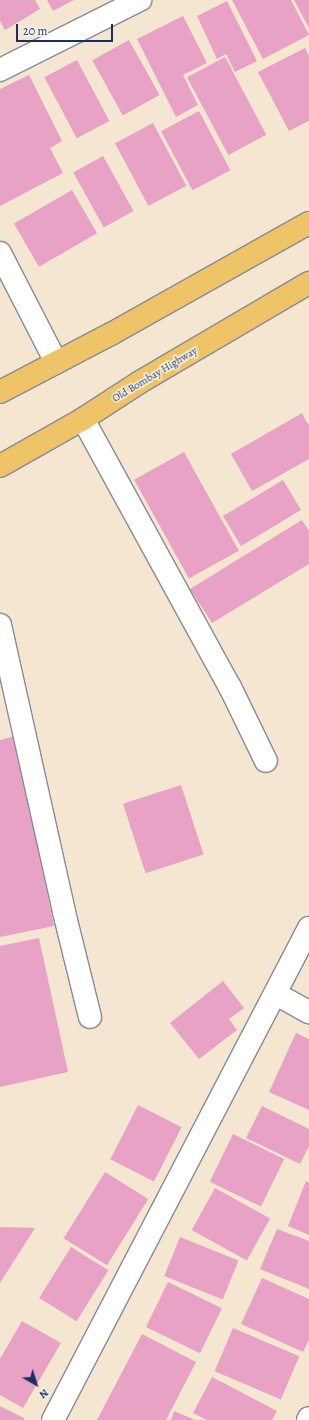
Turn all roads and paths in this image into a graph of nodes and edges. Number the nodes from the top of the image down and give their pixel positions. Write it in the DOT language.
graph roads {
  1 [pos="140,0"];
  2 [pos="0,70"];
  3 [pos="309,223"];
  4 [pos="0,253"];
  5 [pos="309,283"];
  6 [pos="56,362"];
  7 [pos="0,392"];
  8 [pos="83,419"];
  9 [pos="0,466"];
  10 [pos="0,625"];
  11 [pos="266,761"];
  12 [pos="309,928"];
  13 [pos="276,994"];
  14 [pos="309,1012"];
  15 [pos="90,1017"];
  16 [pos="53,1420"];
  1 -- 2 [label="street"];
  3 -- 6 [label="main road"];
  4 -- 6 [label="street"];
  5 -- 8 [label="main road, Old Bombay Highway"];
  6 -- 7 [label="main road"];
  8 -- 9 [label="main road, Old Bombay Highway"];
  8 -- 11 [label="street"];
  10 -- 15 [label="street"];
  12 -- 13 [label="street"];
  13 -- 14 [label="street"];
  13 -- 16 [label="street"];
}
